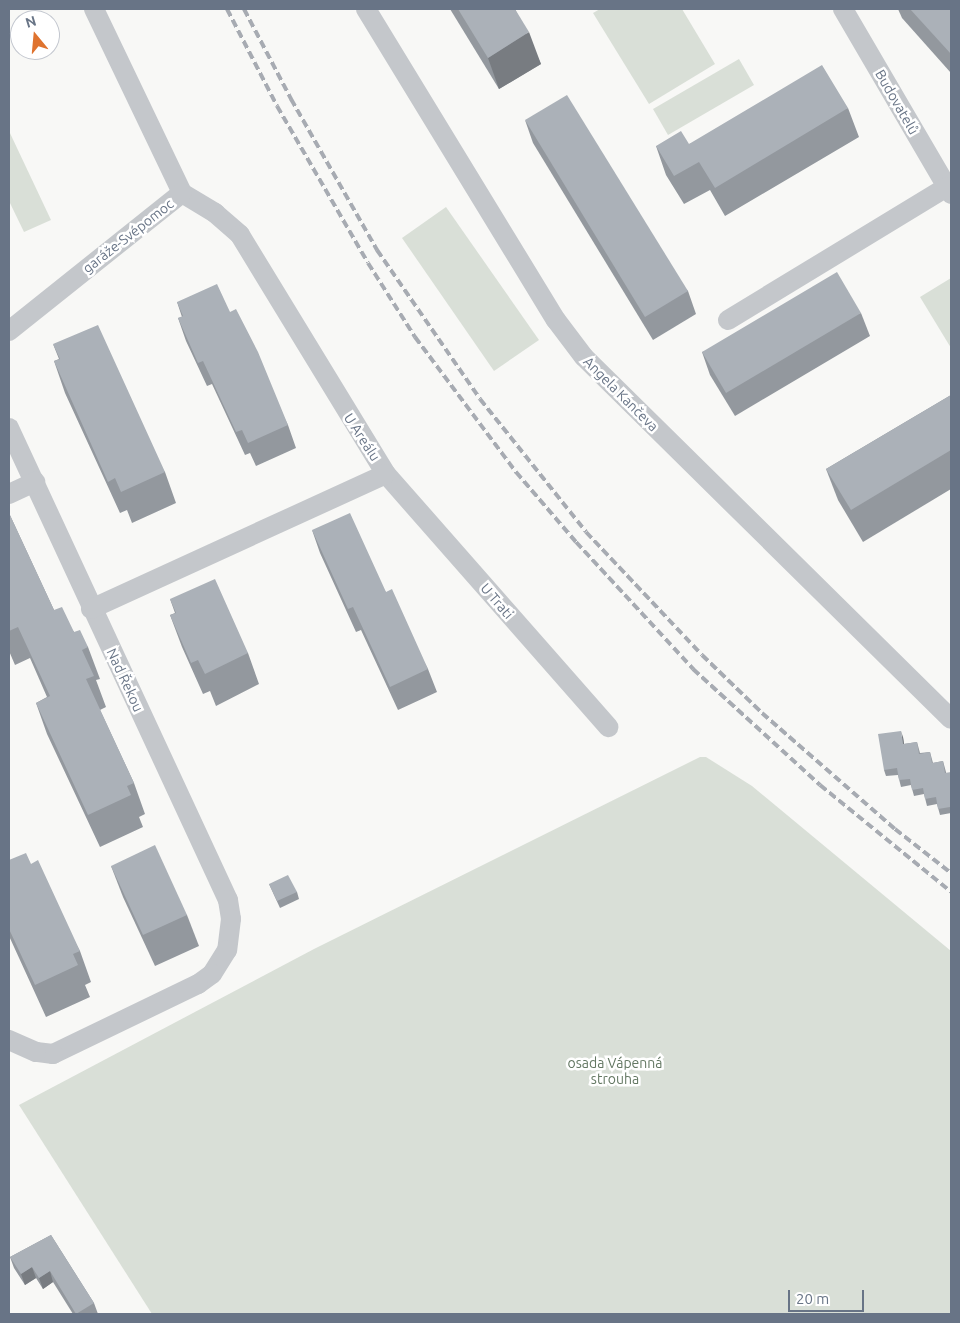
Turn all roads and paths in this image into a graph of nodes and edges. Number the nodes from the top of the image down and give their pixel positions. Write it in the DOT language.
graph roads {
  1 [pos="94,9"];
  2 [pos="366,9"];
  3 [pos="843,9"];
  4 [pos="949,191"];
  5 [pos="182,193"];
  6 [pos="728,320"];
  7 [pos="9,331"];
  8 [pos="9,428"];
  9 [pos="386,474"];
  10 [pos="35,482"];
  11 [pos="9,494"];
  12 [pos="91,609"];
  13 [pos="951,719"];
  14 [pos="608,727"];
  15 [pos="14,1044"];
  1 -- 5 [label="street, garáže-Svépomoc"];
  2 -- 13 [label="street, Angela Kančeva"];
  3 -- 4 [label="street, Budovatelů"];
  4 -- 6 [label="street"];
  5 -- 7 [label="street, garáže-Svépomoc"];
  5 -- 9 [label="street, U Areálu"];
  8 -- 10 [label="street, Nad Řekou"];
  9 -- 12 [label="street, U Areálu"];
  9 -- 14 [label="street, U Trati"];
  10 -- 11 [label="street"];
  10 -- 12 [label="street, Nad Řekou"];
  12 -- 15 [label="street, Nad Řekou"];
}
